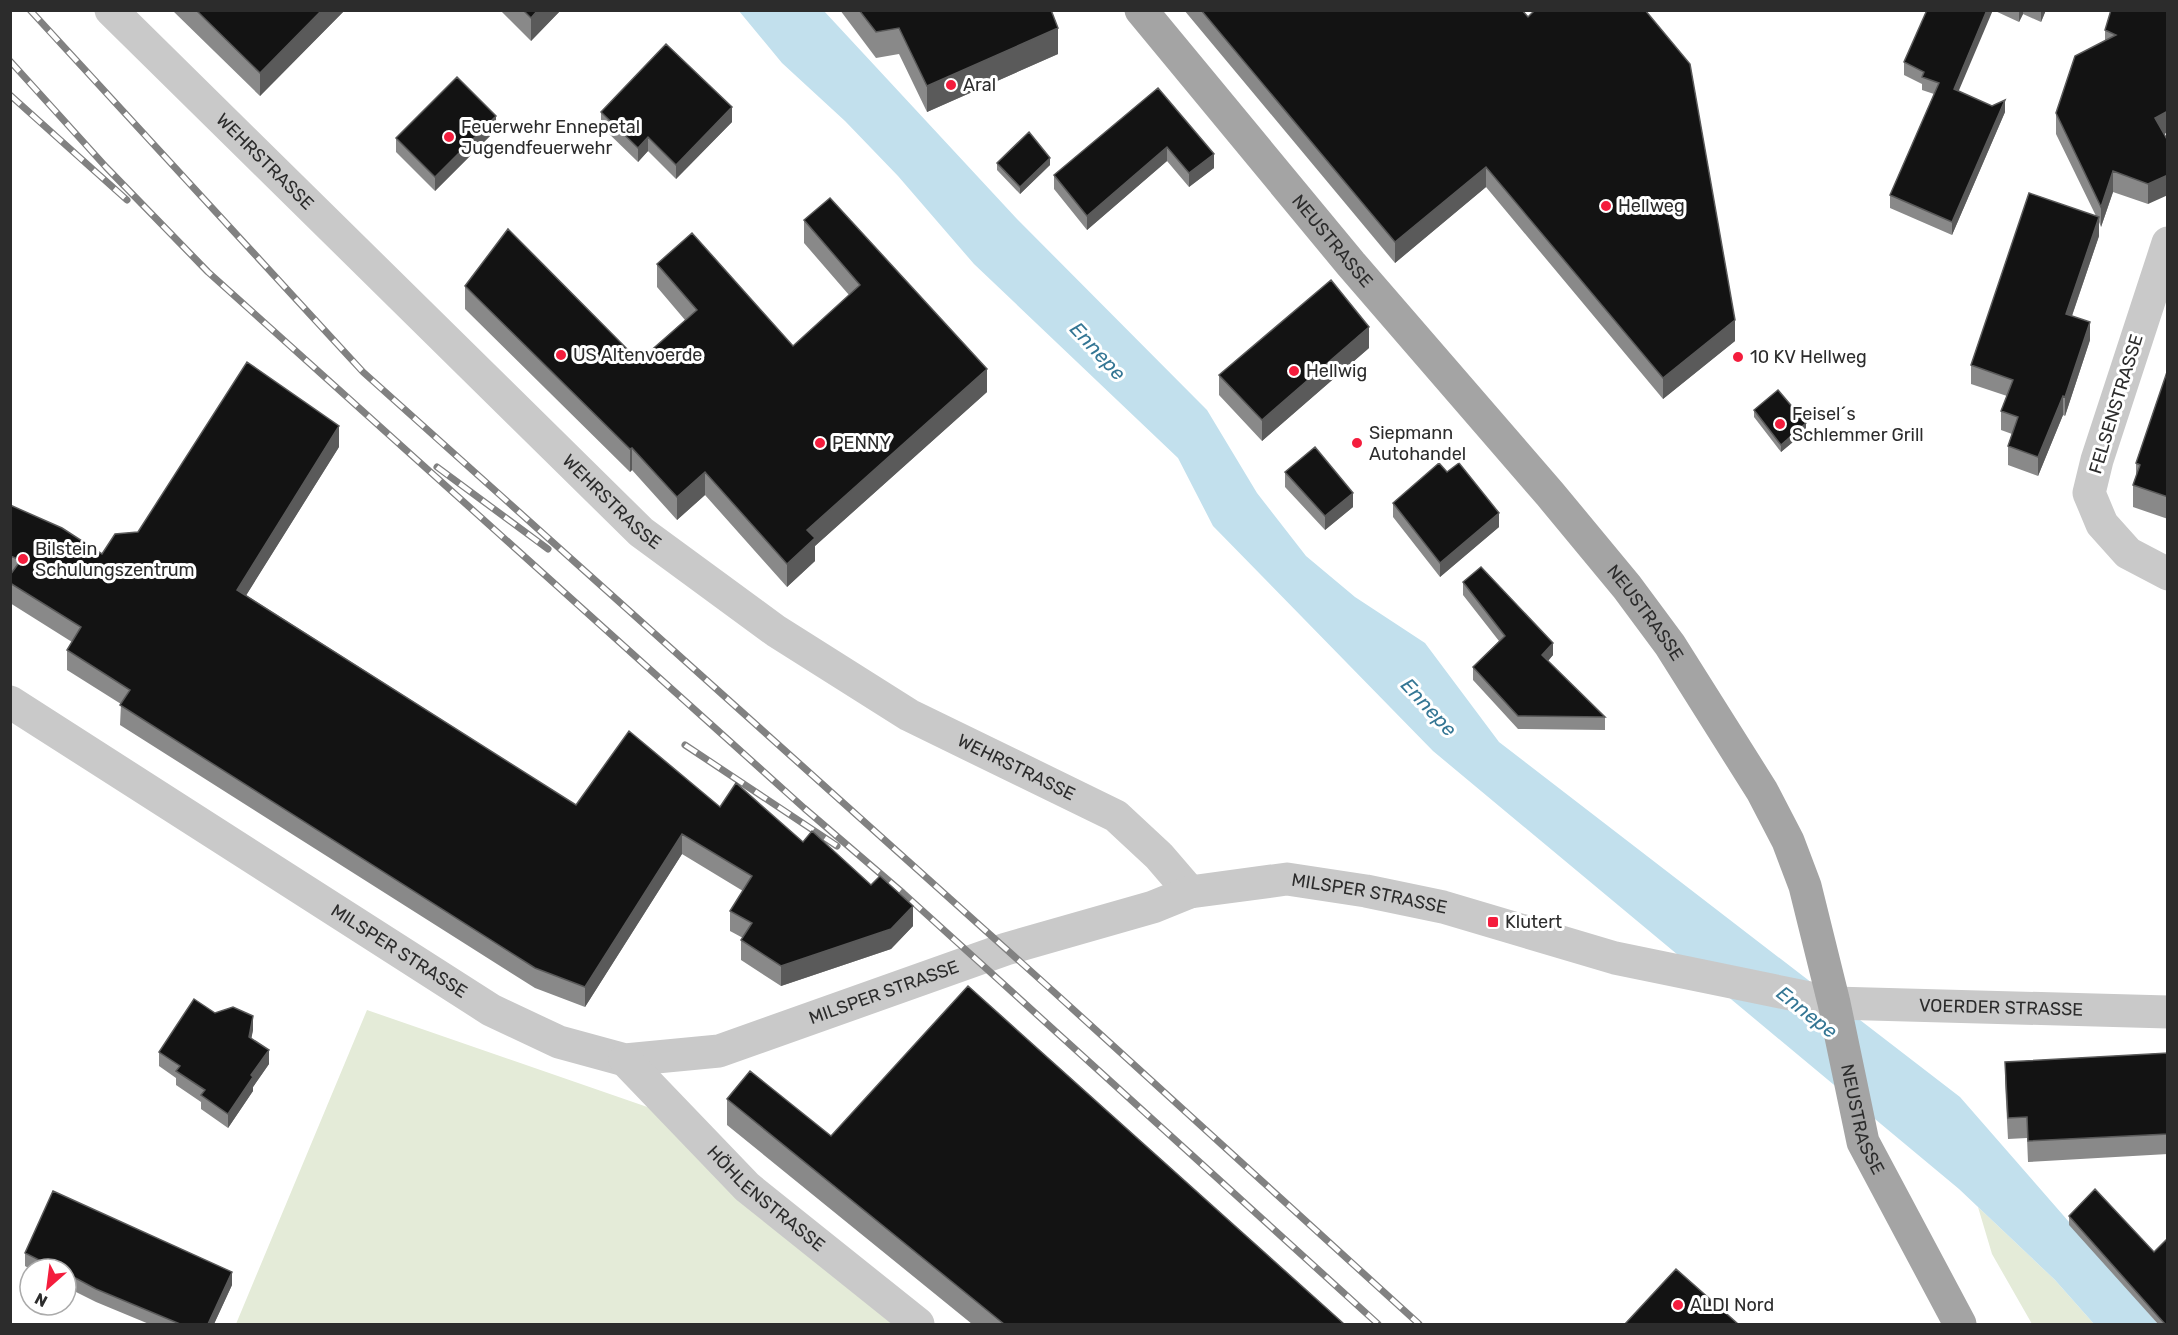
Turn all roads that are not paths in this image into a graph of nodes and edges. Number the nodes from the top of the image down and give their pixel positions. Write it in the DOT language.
graph roads {
  1 [pos="111,10"];
  2 [pos="1141,10"];
  3 [pos="2168,243"];
  4 [pos="2165,573"];
  5 [pos="10,702"];
  6 [pos="1190,892"];
  7 [pos="1834,1003"];
  8 [pos="2168,1012"];
  9 [pos="625,1060"];
  10 [pos="918,1324"];
  11 [pos="1960,1324"];
  1 -- 6 [label="street, WEHRSTRASSE"];
  2 -- 7 [label="main road, NEUSTRASSE"];
  3 -- 4 [label="street, FELSENSTRASSE"];
  5 -- 9 [label="street, MILSPER STRASSE"];
  6 -- 7 [label="street, MILSPER STRASSE"];
  6 -- 9 [label="street, MILSPER STRASSE"];
  7 -- 8 [label="street, VOERDER STRASSE"];
  7 -- 11 [label="main road, NEUSTRASSE"];
  9 -- 10 [label="street, HÖHLENSTRASSE"];
}
